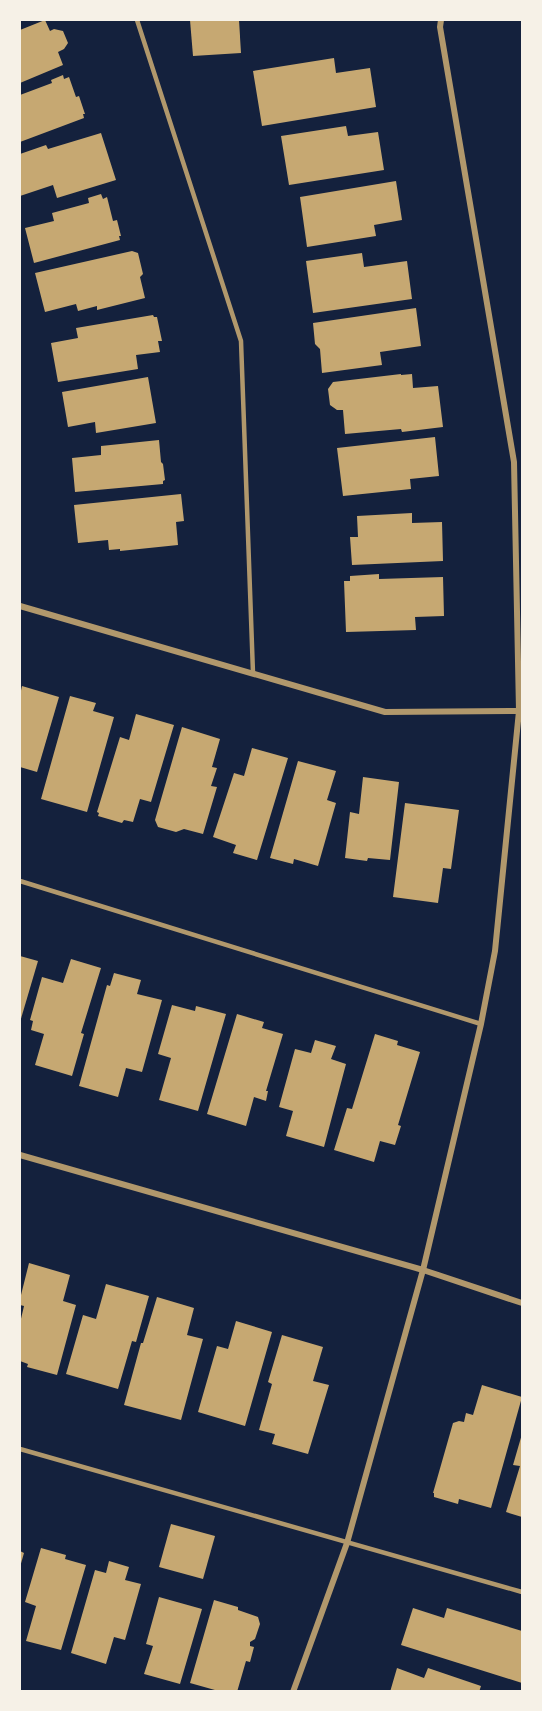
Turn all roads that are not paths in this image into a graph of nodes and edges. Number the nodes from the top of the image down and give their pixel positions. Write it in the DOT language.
graph roads {
  1 [pos="137,20"];
  2 [pos="441,20"];
  3 [pos="20,606"];
  4 [pos="253,673"];
  5 [pos="519,711"];
  6 [pos="20,881"];
  7 [pos="481,1024"];
  8 [pos="20,1155"];
  9 [pos="423,1270"];
  10 [pos="522,1303"];
  11 [pos="20,1449"];
  12 [pos="347,1543"];
  13 [pos="522,1592"];
  14 [pos="293,1692"];
  1 -- 4 [label="lane"];
  2 -- 5 [label="street"];
  3 -- 4 [label="street"];
  4 -- 5 [label="street"];
  5 -- 7 [label="street"];
  6 -- 7 [label="lane"];
  7 -- 9 [label="street"];
  8 -- 9 [label="street"];
  9 -- 10 [label="street"];
  9 -- 12 [label="street"];
  11 -- 12 [label="lane"];
  12 -- 13 [label="lane"];
  12 -- 14 [label="street"];
}
